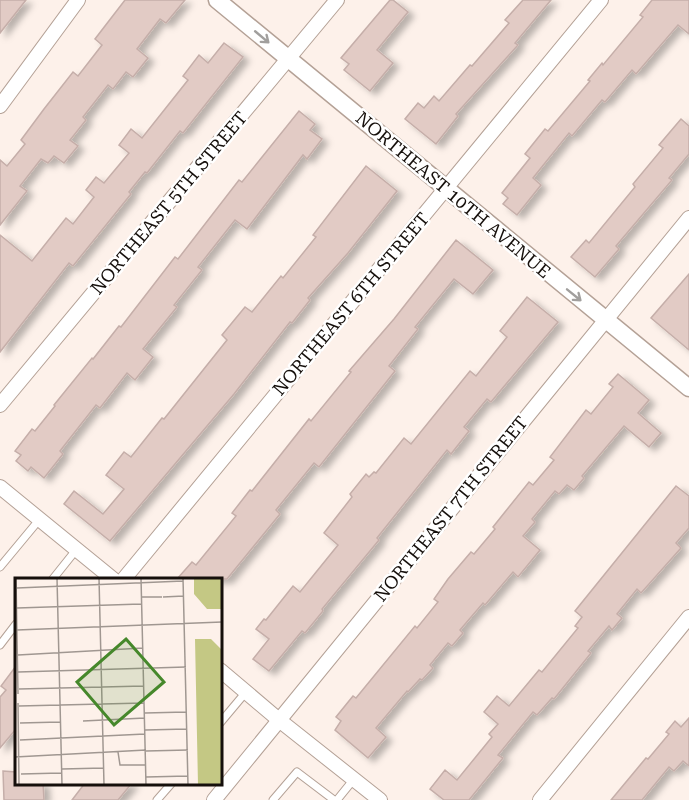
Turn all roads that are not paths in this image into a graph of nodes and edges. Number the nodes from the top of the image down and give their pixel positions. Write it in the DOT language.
graph roads {
  1 [pos="78,0"];
  2 [pos="217,0"];
  3 [pos="337,0"];
  4 [pos="601,0"];
  5 [pos="288,59"];
  6 [pos="0,106"];
  7 [pos="446,190"];
  8 [pos="689,218"];
  9 [pos="605,321"];
  10 [pos="689,388"];
  11 [pos="0,405"];
  12 [pos="0,487"];
  13 [pos="39,520"];
  14 [pos="76,550"];
  15 [pos="0,567"];
  16 [pos="53,578"];
  17 [pos="113,578"];
  18 [pos="124,578"];
  19 [pos="689,617"];
  20 [pos="15,625"];
  21 [pos="0,645"];
  22 [pos="222,672"];
  23 [pos="246,692"];
  24 [pos="279,720"];
  25 [pos="222,721"];
  26 [pos="354,779"];
  27 [pos="169,785"];
  28 [pos="157,800"];
  29 [pos="214,800"];
  30 [pos="273,800"];
  31 [pos="336,800"];
  32 [pos="380,800"];
  33 [pos="540,800"];
  1 -- 6 [label="street"];
  2 -- 5 [label="street, NORTHEAST 10TH AVENUE, one-way"];
  3 -- 5 [label="street, NORTHEAST 5TH STREET"];
  4 -- 7 [label="street, NORTHEAST 6TH STREET"];
  5 -- 7 [label="street, NORTHEAST 10TH AVENUE"];
  5 -- 11 [label="street, NORTHEAST 5TH STREET"];
  7 -- 9 [label="street, NORTHEAST 10TH AVENUE, one-way"];
  7 -- 18 [label="street, NORTHEAST 6TH STREET"];
  8 -- 9 [label="street, NORTHEAST 7TH STREET"];
  9 -- 10 [label="street, NORTHEAST 10TH AVENUE"];
  9 -- 24 [label="street, NORTHEAST 7TH STREET"];
  12 -- 13 [label="street"];
  13 -- 14 [label="street"];
  13 -- 15 [label="lane"];
  14 -- 16 [label="lane"];
  14 -- 17 [label="street"];
  19 -- 33 [label="street"];
  20 -- 21 [label="lane"];
  22 -- 23 [label="street"];
  23 -- 24 [label="street"];
  23 -- 25 [label="lane"];
  24 -- 26 [label="street"];
  24 -- 29 [label="street, NORTHEAST 7TH STREET"];
  26 -- 31 [label="lane"];
  26 -- 32 [label="street"];
  27 -- 28 [label="lane"];
  30 -- 31 [label="lane"];
}
